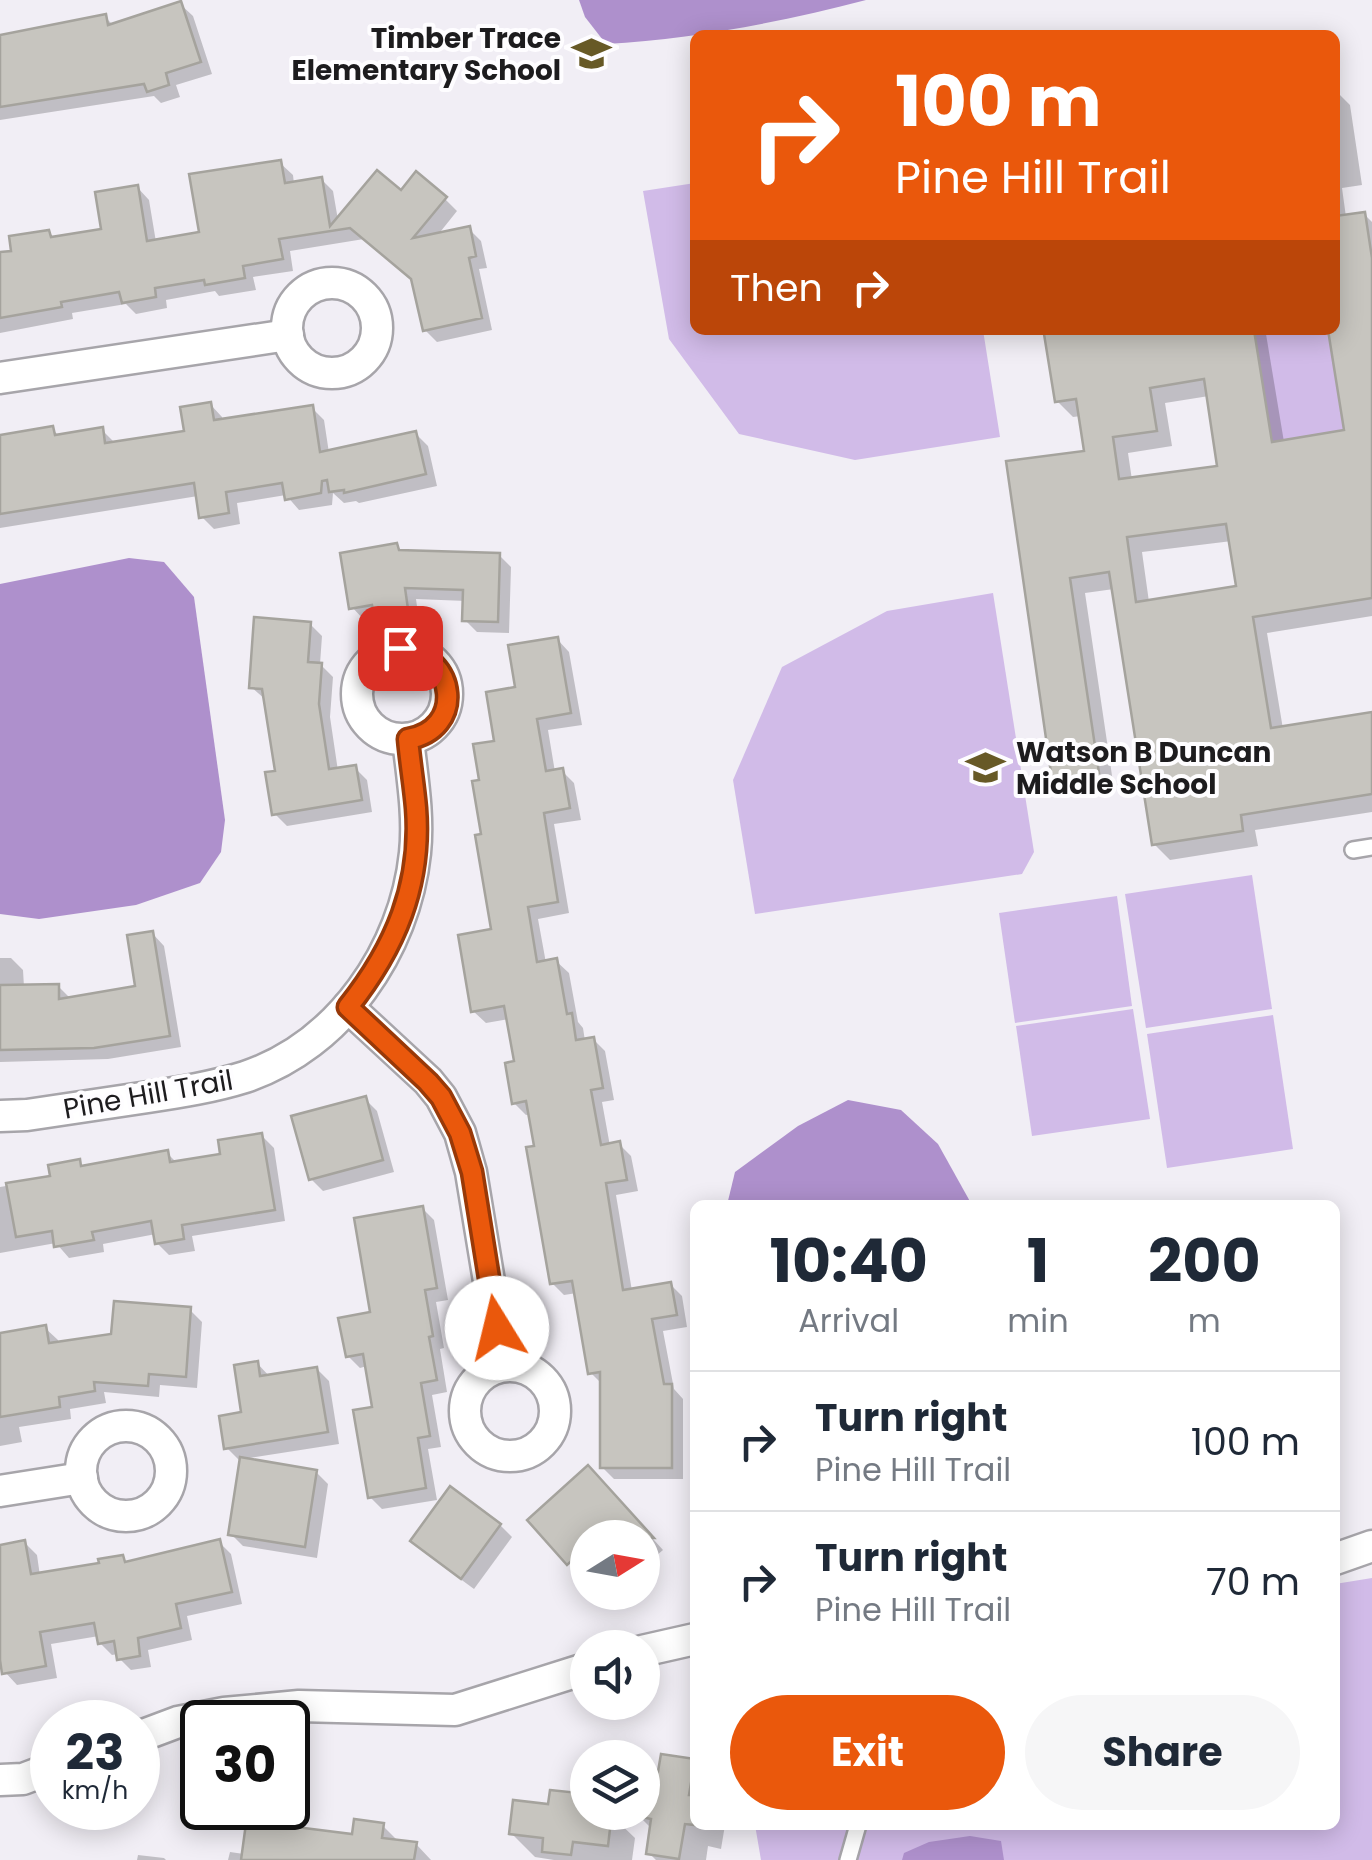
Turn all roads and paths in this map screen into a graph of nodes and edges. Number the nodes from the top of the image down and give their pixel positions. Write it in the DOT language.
graph roads {
  1 [pos="288,336"];
  2 [pos="0,378"];
  3 [pos="408,739"];
  4 [pos="1372,847"];
  5 [pos="1353,850"];
  6 [pos="348,1007"];
  7 [pos="0,1116"];
  8 [pos="503,1366"];
  9 [pos="82,1478"];
  10 [pos="0,1491"];
  11 [pos="1372,1546"];
  12 [pos="1340,1558"];
  13 [pos="690,1640"];
  14 [pos="660,1648"];
  15 [pos="570,1674"];
  16 [pos="160,1729"];
  17 [pos="30,1775"];
  18 [pos="0,1780"];
  19 [pos="856,1830"];
  20 [pos="848,1860"];
  1 -- 2 [label="street"];
  3 -- 6 [label="street, Pine Hill Trail"];
  4 -- 5 [label="lane"];
  6 -- 7 [label="street, Pine Hill Trail"];
  6 -- 8 [label="street"];
  9 -- 10 [label="street"];
  11 -- 12 [label="street"];
  13 -- 14 [label="street"];
  15 -- 16 [label="street"];
  17 -- 18 [label="street"];
  19 -- 20 [label="lane"];
}
